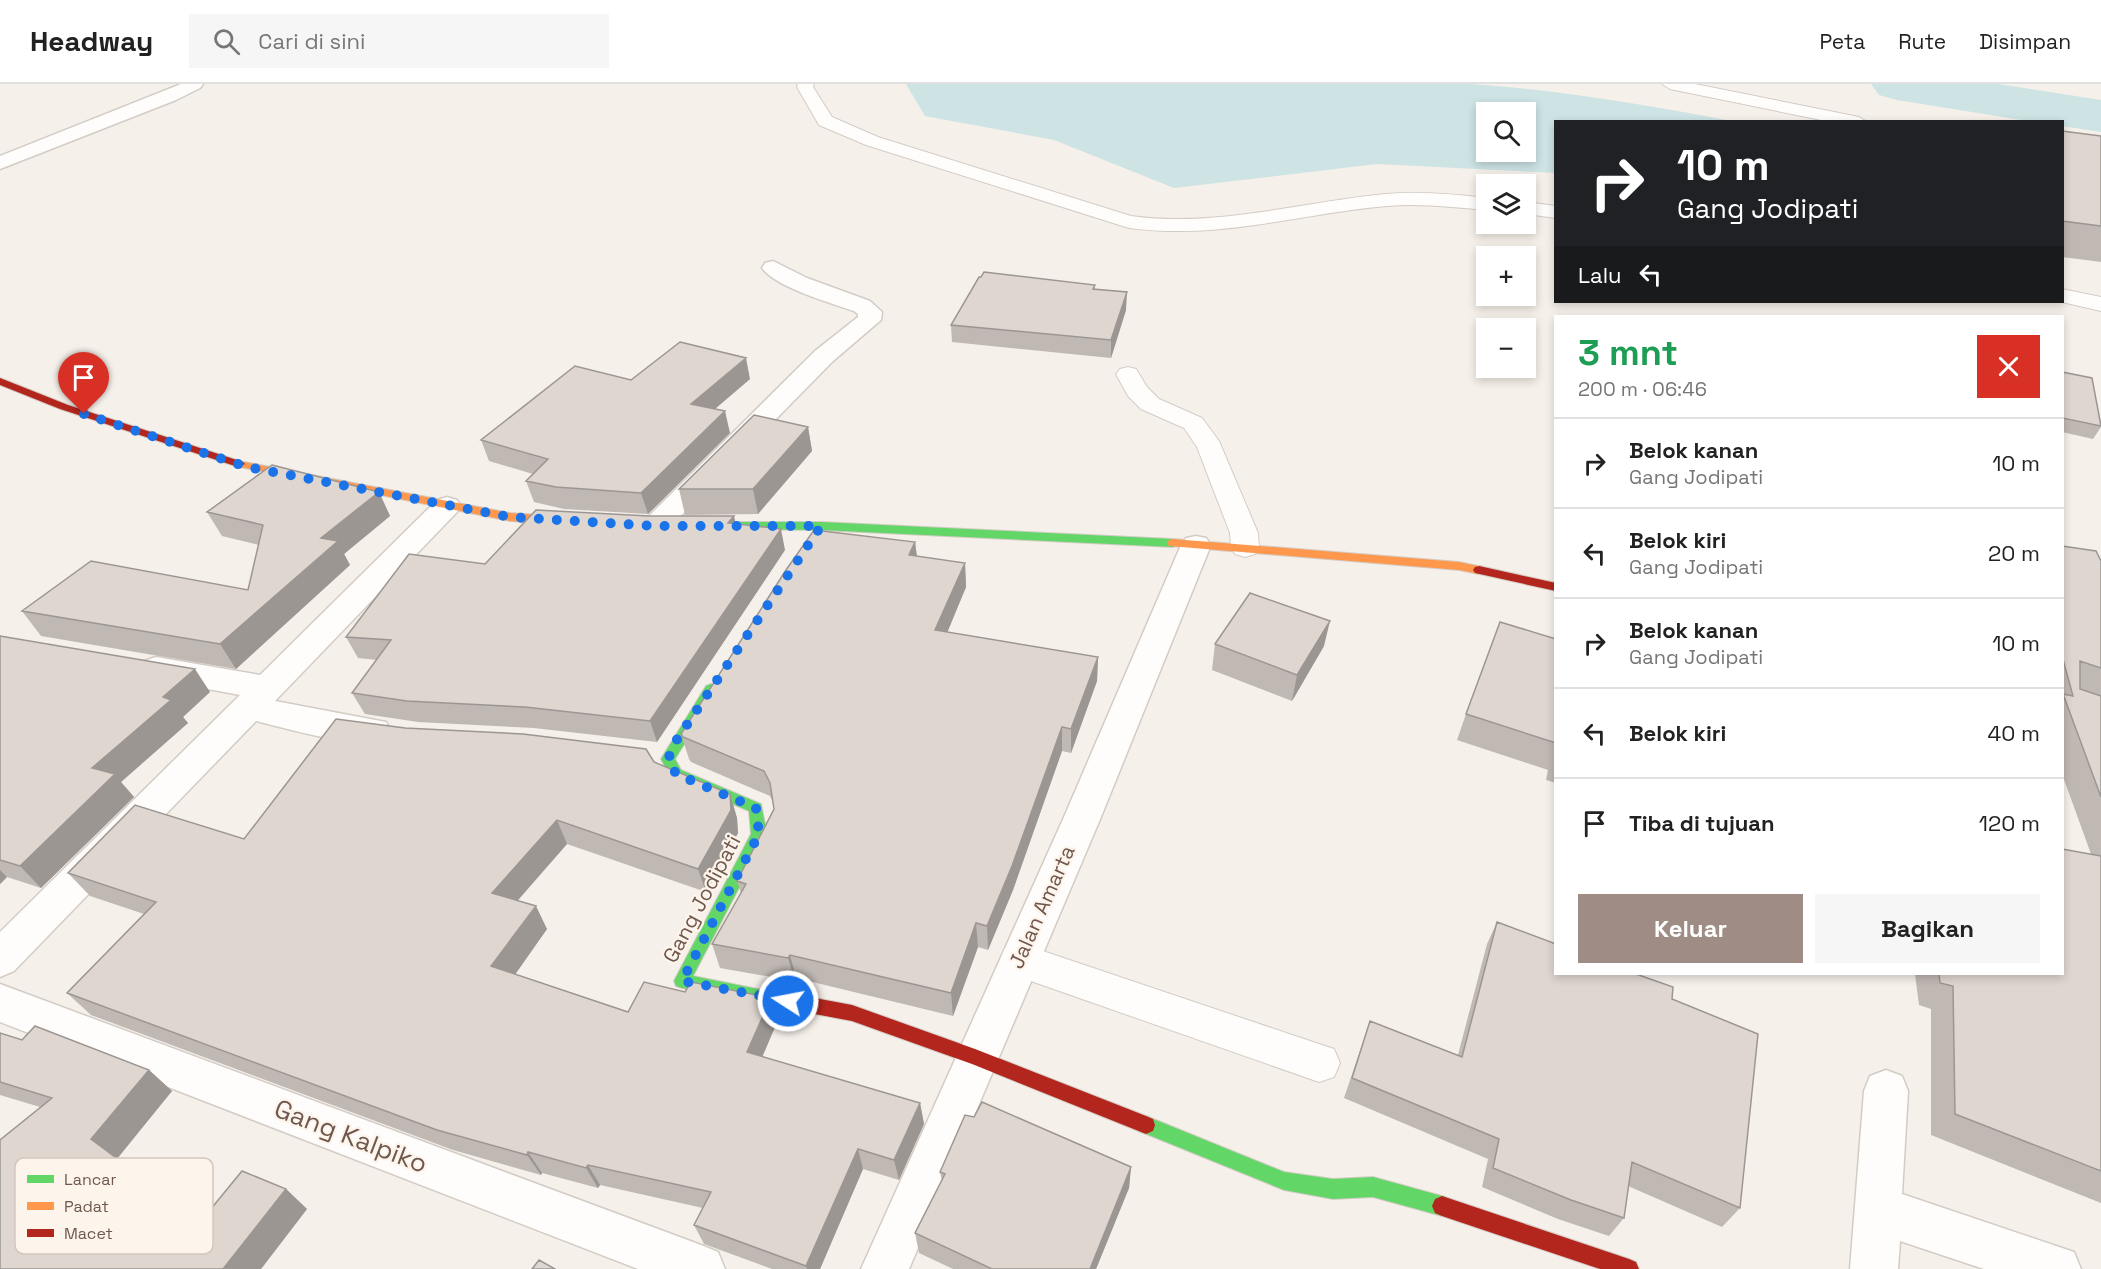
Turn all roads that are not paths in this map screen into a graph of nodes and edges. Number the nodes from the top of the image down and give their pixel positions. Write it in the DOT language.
graph roads {
  1 [pos="194,84"];
  2 [pos="806,84"];
  3 [pos="1670,84"];
  4 [pos="1849,120"];
  5 [pos="0,163"];
  6 [pos="1476,204"];
  7 [pos="1536,209"];
  8 [pos="1554,212"];
  9 [pos="773,268"];
  10 [pos="2064,295"];
  11 [pos="2101,304"];
  12 [pos="1128,374"];
  13 [pos="0,381"];
  14 [pos="447,506"];
  15 [pos="588,522"];
  16 [pos="666,526"];
  17 [pos="821,526"];
  18 [pos="809,543"];
  19 [pos="1196,545"];
  20 [pos="1245,548"];
  21 [pos="1554,587"];
  22 [pos="128,664"];
  23 [pos="721,673"];
  24 [pos="257,698"];
  25 [pos="407,736"];
  26 [pos="635,755"];
  27 [pos="668,759"];
  28 [pos="0,959"];
  29 [pos="1018,960"];
  30 [pos="0,1003"];
  31 [pos="975,1057"];
  32 [pos="1319,1063"];
  33 [pos="1886,1091"];
  34 [pos="1878,1210"];
  35 [pos="701,1269"];
  36 [pos="885,1269"];
  37 [pos="1629,1269"];
  38 [pos="1874,1269"];
  39 [pos="2057,1269"];
  1 -- 5 [label="street"];
  2 -- 6 [label="lane"];
  3 -- 4 [label="lane"];
  7 -- 8 [label="lane"];
  9 -- 16 [label="street"];
  10 -- 11 [label="lane"];
  12 -- 20 [label="lane"];
  13 -- 14 [label="street"];
  14 -- 15 [label="street"];
  14 -- 24 [label="street"];
  16 -- 17 [label="street"];
  17 -- 18 [label="street"];
  17 -- 19 [label="street"];
  19 -- 20 [label="street"];
  19 -- 29 [label="street, Jalan Amarta"];
  20 -- 21 [label="street"];
  22 -- 24 [label="street"];
  23 -- 27 [label="street"];
  24 -- 25 [label="street"];
  24 -- 28 [label="street"];
  26 -- 27 [label="street"];
  27 -- 31 [label="street, Gang Jodipati"];
  29 -- 31 [label="street, Jalan Amarta"];
  29 -- 32 [label="lane"];
  30 -- 35 [label="street, Gang Kalpiko"];
  31 -- 36 [label="street, Jalan Amarta"];
  31 -- 37 [label="street"];
  33 -- 34 [label="street"];
  34 -- 38 [label="street"];
  34 -- 39 [label="street"];
}
